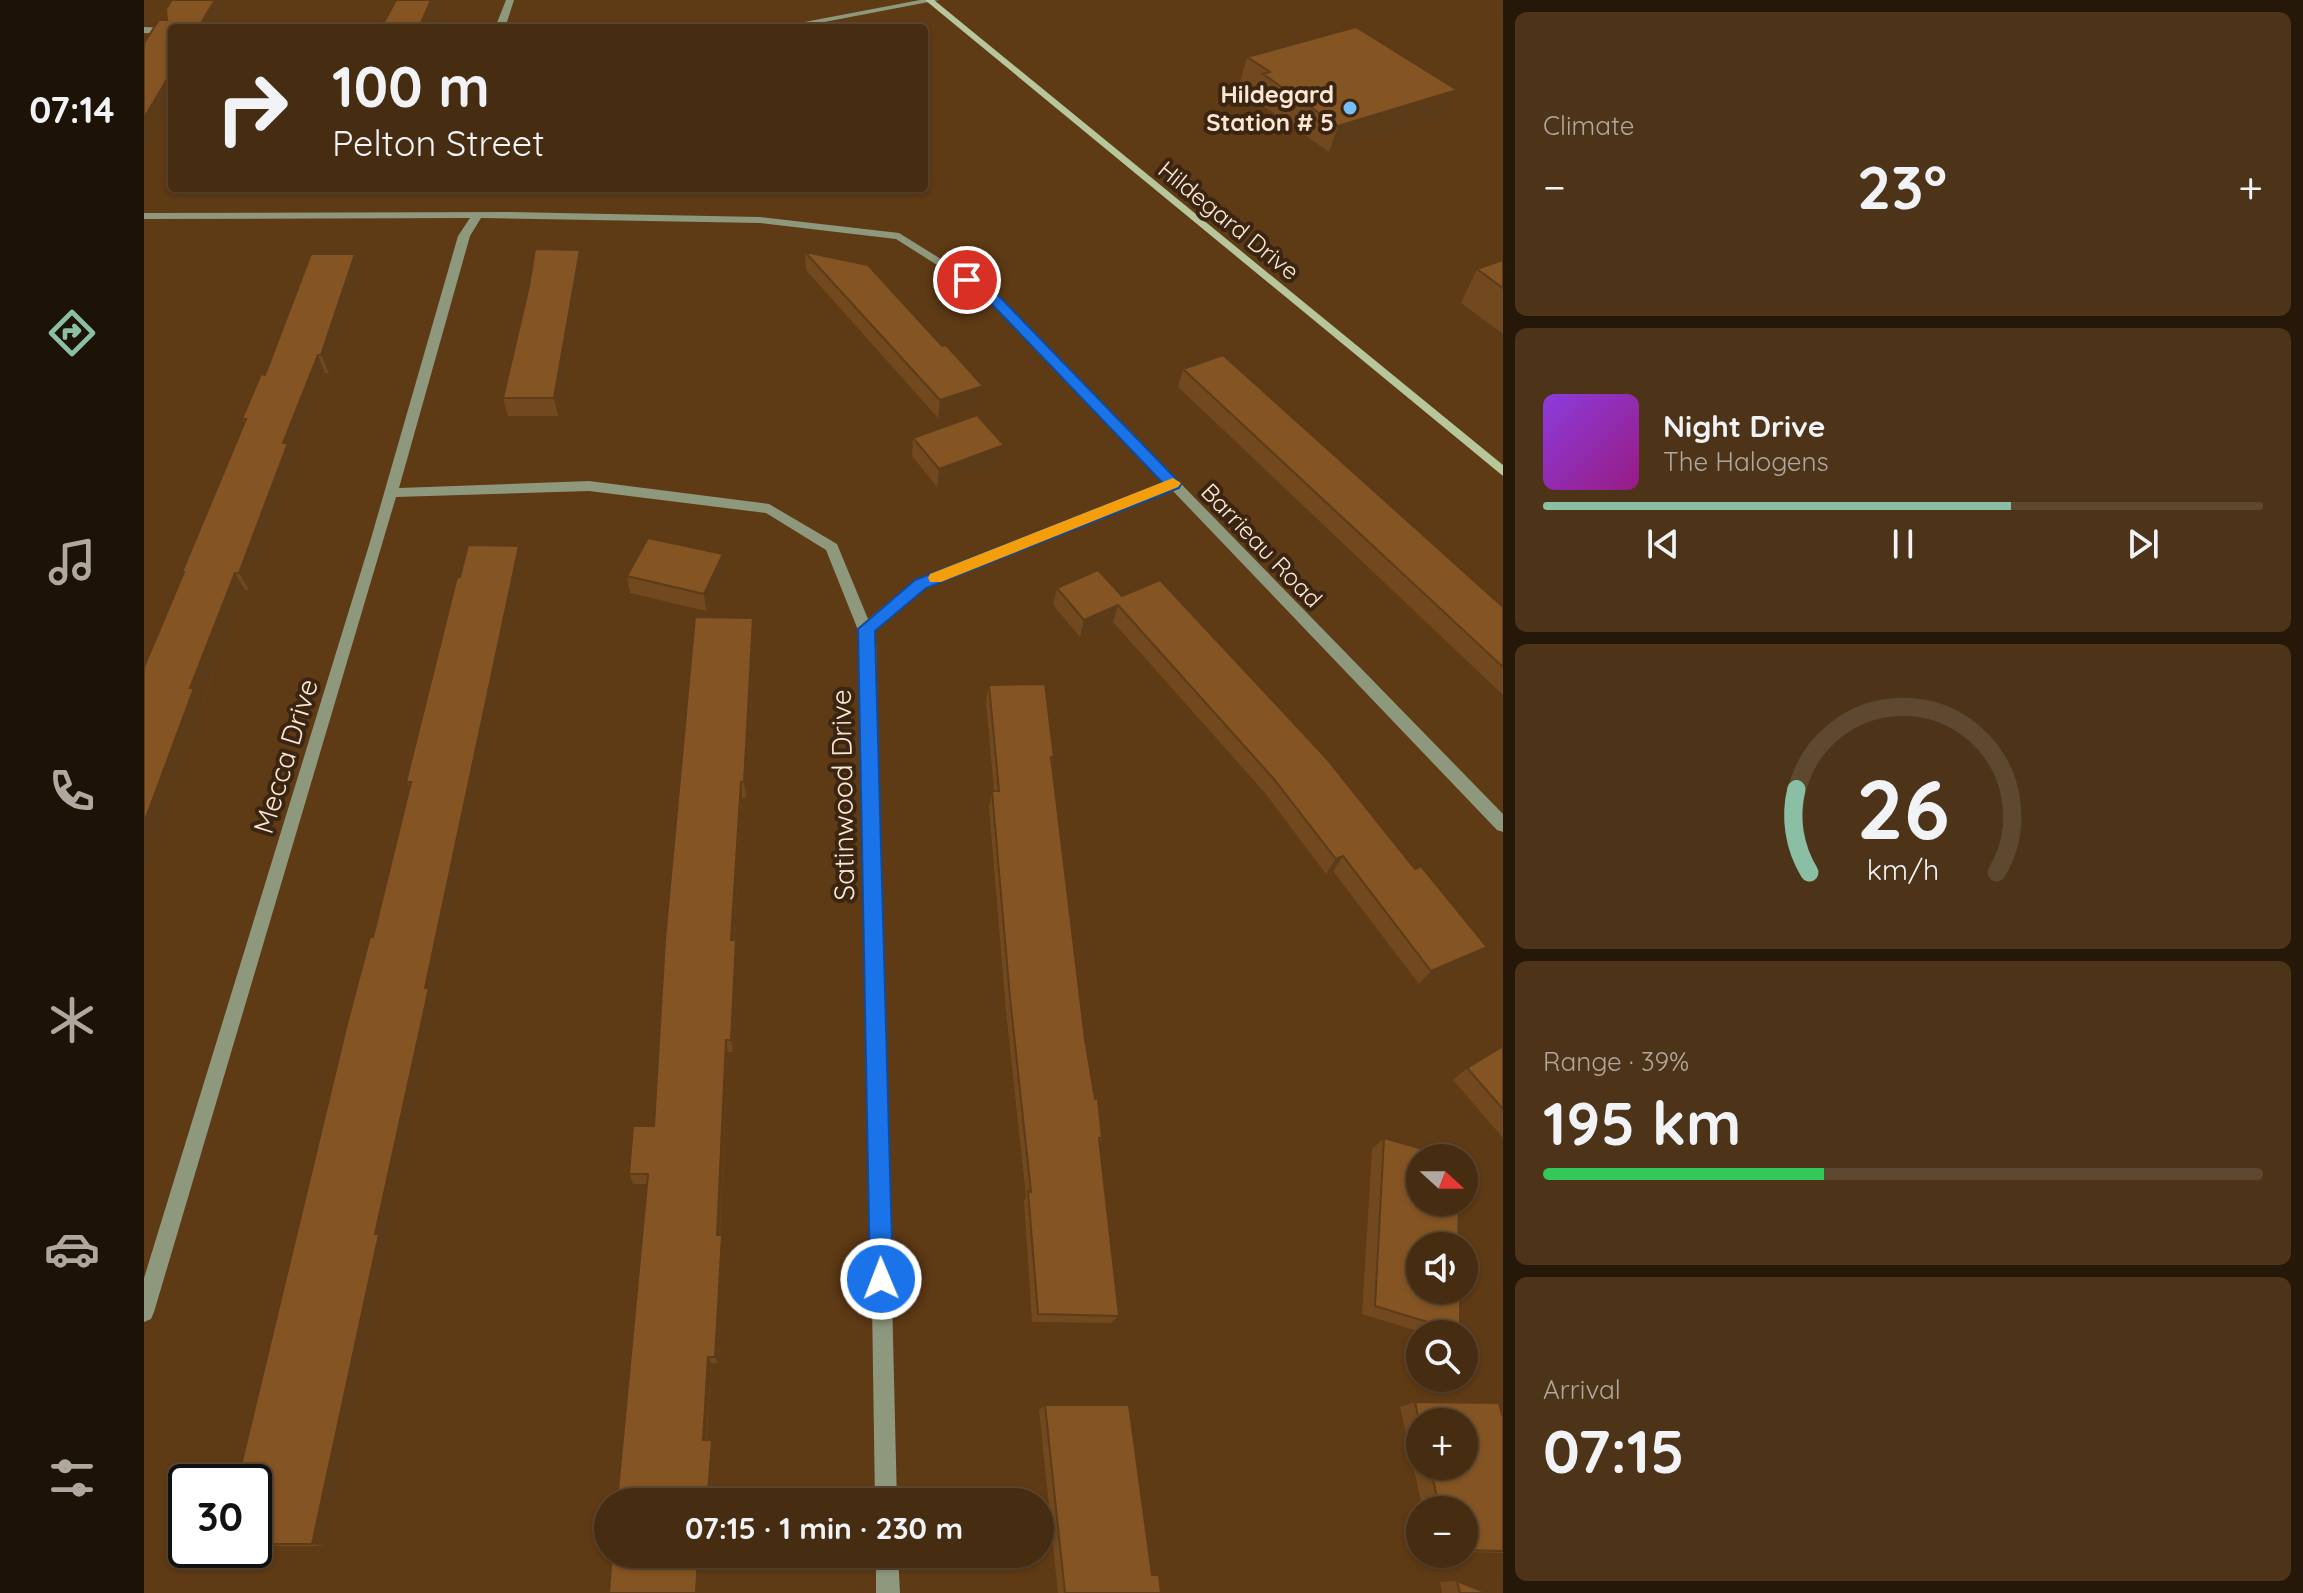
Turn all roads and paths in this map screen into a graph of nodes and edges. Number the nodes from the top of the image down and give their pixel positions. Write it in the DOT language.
graph roads {
  1 [pos="510,0"];
  2 [pos="931,0"];
  3 [pos="501,24"];
  4 [pos="800,24"];
  5 [pos="144,30"];
  6 [pos="168,31"];
  7 [pos="144,216"];
  8 [pos="476,217"];
  9 [pos="1503,472"];
  10 [pos="1174,484"];
  11 [pos="391,493"];
  12 [pos="866,629"];
  13 [pos="1503,825"];
  14 [pos="144,1312"];
  15 [pos="886,1488"];
  16 [pos="887,1568"];
  17 [pos="888,1593"];
  1 -- 3 [label="street"];
  2 -- 4 [label="street"];
  2 -- 9 [label="street, Hildegard Drive"];
  5 -- 6 [label="street"];
  7 -- 8 [label="street, Barrieau Road"];
  8 -- 10 [label="street, Barrieau Road"];
  8 -- 11 [label="street, Mecca Drive"];
  10 -- 12 [label="street"];
  10 -- 13 [label="street, Barrieau Road"];
  11 -- 12 [label="street, Satinwood Drive"];
  11 -- 14 [label="street, Mecca Drive"];
  12 -- 15 [label="street, Satinwood Drive"];
  16 -- 17 [label="street"];
}
